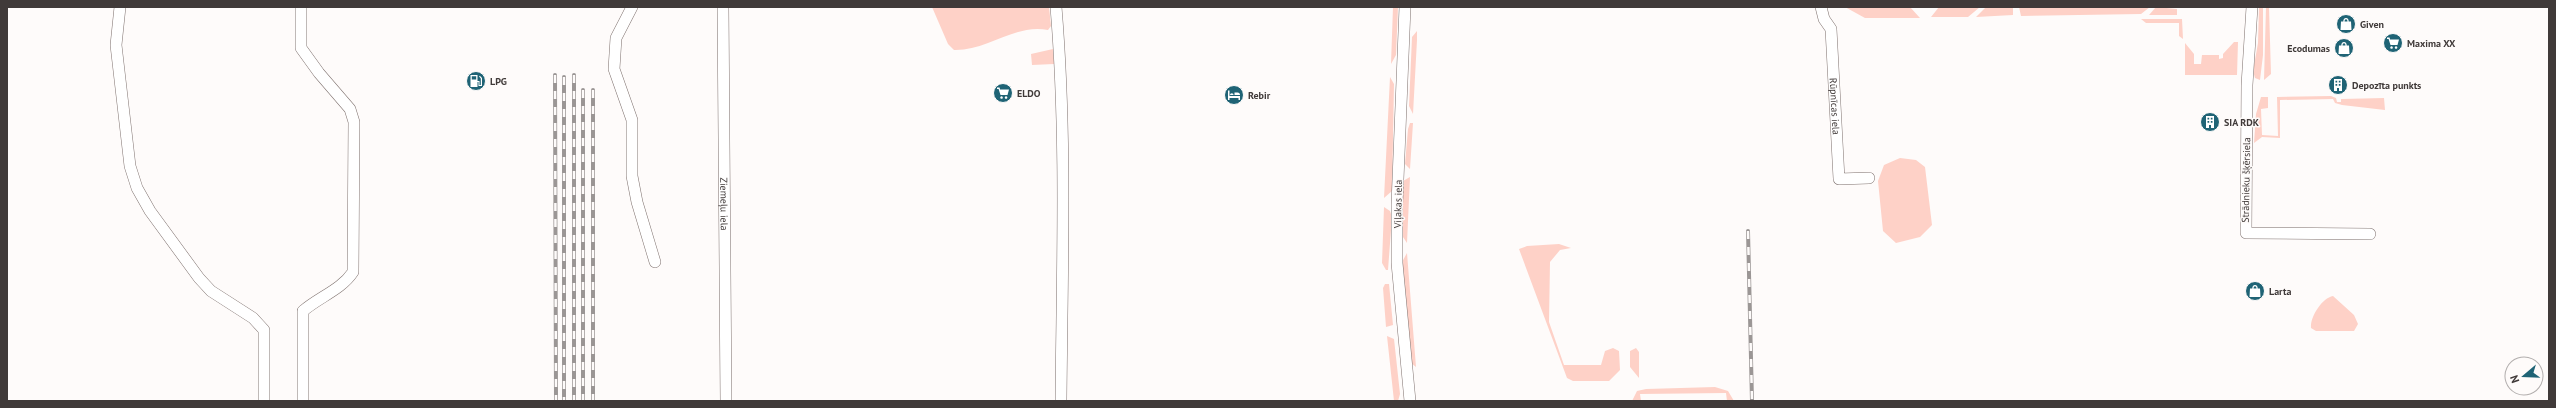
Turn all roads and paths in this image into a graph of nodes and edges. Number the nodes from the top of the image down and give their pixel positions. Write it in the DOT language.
graph roads {
  1 [pos="120,7"];
  2 [pos="301,7"];
  3 [pos="632,7"];
  4 [pos="723,7"];
  5 [pos="1056,7"];
  6 [pos="1405,7"];
  7 [pos="1821,7"];
  8 [pos="2252,7"];
  9 [pos="1869,178"];
  10 [pos="2370,234"];
  11 [pos="655,262"];
  12 [pos="264,401"];
  13 [pos="303,401"];
  14 [pos="726,401"];
  15 [pos="1061,401"];
  16 [pos="1410,401"];
  1 -- 12 [label="street"];
  2 -- 13 [label="street"];
  3 -- 11 [label="street"];
  4 -- 14 [label="street, Ziemeļu iela"];
  5 -- 15 [label="street"];
  6 -- 16 [label="street, Viļakas iela"];
  7 -- 9 [label="street, Rūpnīcas iela"];
  8 -- 10 [label="street, Strādnieku šķērsiela"];
}
